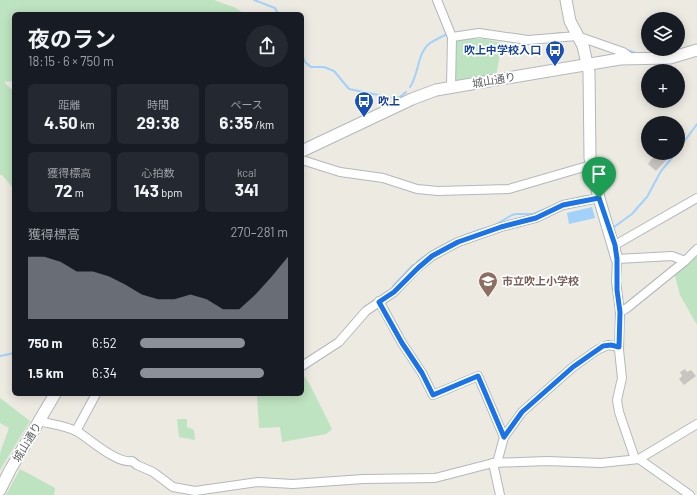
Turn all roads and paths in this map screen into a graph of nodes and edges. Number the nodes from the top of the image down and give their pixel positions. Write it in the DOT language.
graph roads {
  1 [pos="437,0"];
  2 [pos="566,0"];
  3 [pos="577,36"];
  4 [pos="452,37"];
  5 [pos="697,50"];
  6 [pos="631,58"];
  7 [pos="587,65"];
  8 [pos="451,87"];
  9 [pos="304,150"];
  10 [pos="304,161"];
  11 [pos="591,165"];
  12 [pos="599,198"];
  13 [pos="697,198"];
  14 [pos="615,245"];
  15 [pos="697,249"];
  16 [pos="617,259"];
  17 [pos="685,261"];
  18 [pos="379,302"];
  19 [pos="620,312"];
  20 [pos="619,347"];
  21 [pos="304,365"];
  22 [pos="54,396"];
  23 [pos="95,396"];
  24 [pos="39,421"];
  25 [pos="697,424"];
  26 [pos="76,431"];
  27 [pos="504,437"];
  28 [pos="637,459"];
  29 [pos="495,463"];
  30 [pos="0,490"];
  31 [pos="500,495"];
  32 [pos="690,495"];
  1 -- 4 [label="street"];
  2 -- 3 [label="street"];
  3 -- 4 [label="street"];
  3 -- 6 [label="street"];
  3 -- 7 [label="street"];
  4 -- 8 [label="street"];
  5 -- 6 [label="street, 城山通り"];
  6 -- 7 [label="street, 城山通り"];
  7 -- 8 [label="street, 城山通り"];
  7 -- 11 [label="street"];
  8 -- 9 [label="street, 城山通り"];
  10 -- 11 [label="street"];
  11 -- 12 [label="street"];
  12 -- 14 [label="street"];
  12 -- 18 [label="street"];
  13 -- 14 [label="street"];
  14 -- 16 [label="street"];
  15 -- 17 [label="street"];
  16 -- 17 [label="street"];
  16 -- 19 [label="street"];
  17 -- 19 [label="street"];
  18 -- 21 [label="street"];
  18 -- 27 [label="street"];
  19 -- 20 [label="street"];
  20 -- 27 [label="street"];
  20 -- 28 [label="street"];
  22 -- 24 [label="street, 城山通り"];
  23 -- 26 [label="street"];
  24 -- 26 [label="street"];
  24 -- 30 [label="street, 城山通り"];
  25 -- 28 [label="street"];
  26 -- 29 [label="street"];
  27 -- 29 [label="street"];
  28 -- 29 [label="street"];
  28 -- 32 [label="street"];
  29 -- 31 [label="street"];
}
